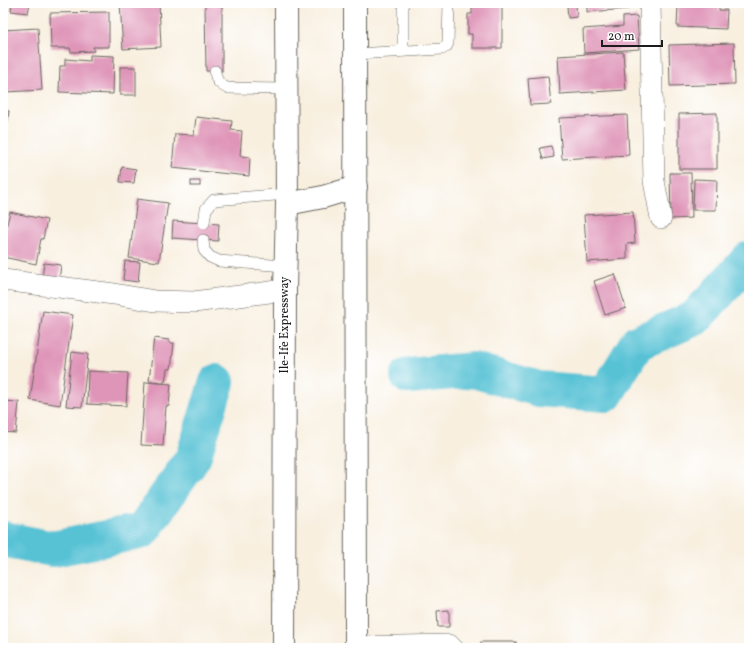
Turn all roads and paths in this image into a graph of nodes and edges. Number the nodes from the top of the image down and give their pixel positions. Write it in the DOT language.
graph roads {
  1 [pos="286,3"];
  2 [pos="355,3"];
  3 [pos="403,3"];
  4 [pos="449,3"];
  5 [pos="650,3"];
  6 [pos="403,51"];
  7 [pos="356,54"];
  8 [pos="215,71"];
  9 [pos="285,89"];
  10 [pos="356,187"];
  11 [pos="287,199"];
  12 [pos="661,218"];
  13 [pos="204,223"];
  14 [pos="203,240"];
  15 [pos="286,266"];
  16 [pos="3,280"];
  17 [pos="285,290"];
  18 [pos="356,645"];
  19 [pos="409,645"];
  20 [pos="284,648"];
  21 [pos="459,648"];
  1 -- 9 [label="highway, Ile-Ife Expressway"];
  2 -- 7 [label="highway"];
  3 -- 6 [label="lane"];
  4 -- 6 [label="lane"];
  5 -- 12 [label="street"];
  6 -- 7 [label="lane"];
  7 -- 10 [label="highway"];
  8 -- 9 [label="lane"];
  9 -- 11 [label="highway, Ile-Ife Expressway"];
  10 -- 11 [label="highway"];
  10 -- 18 [label="highway"];
  11 -- 13 [label="lane"];
  11 -- 15 [label="highway, Ile-Ife Expressway"];
  14 -- 15 [label="lane"];
  15 -- 17 [label="highway, Ile-Ife Expressway"];
  16 -- 17 [label="street"];
  17 -- 20 [label="highway, Ile-Ife Expressway"];
  18 -- 19 [label="lane"];
  19 -- 21 [label="lane"];
}
